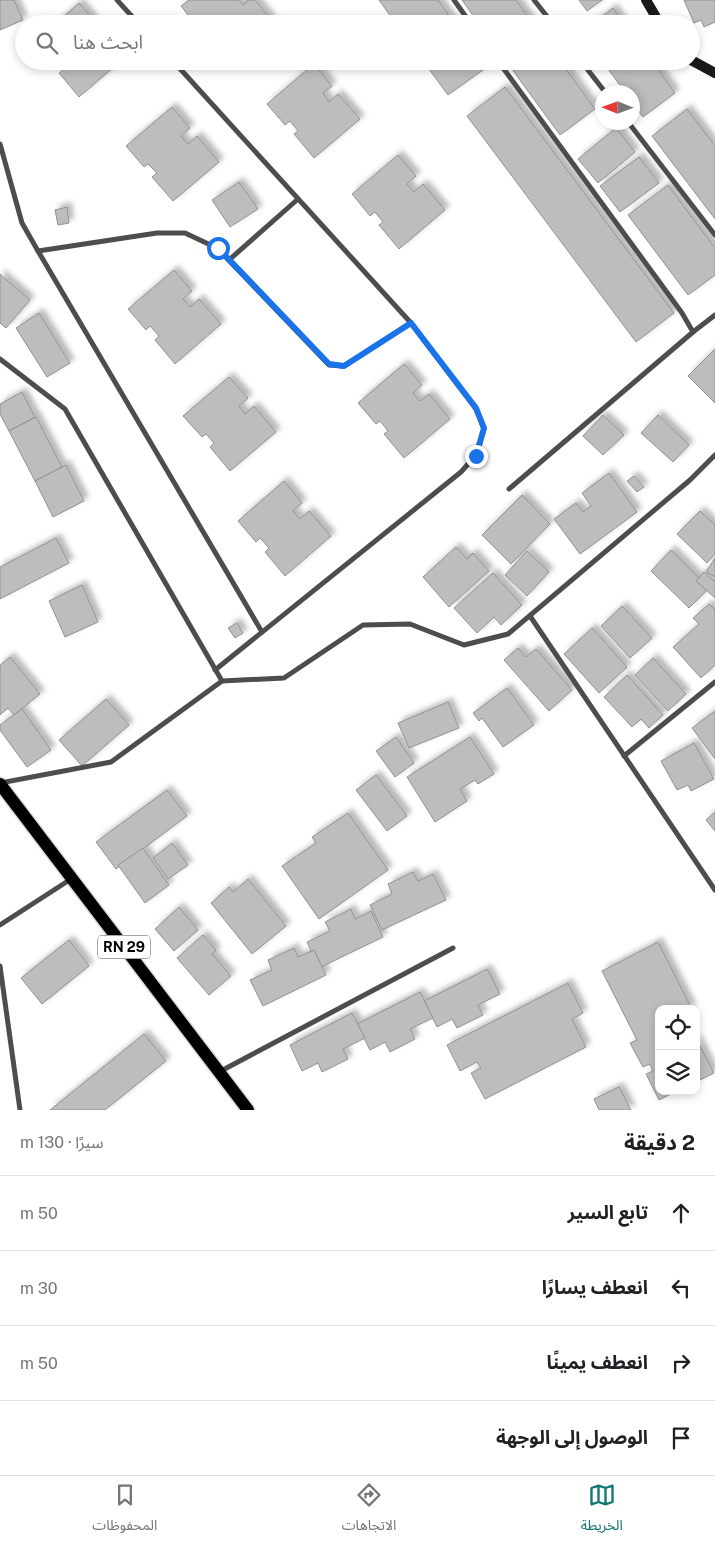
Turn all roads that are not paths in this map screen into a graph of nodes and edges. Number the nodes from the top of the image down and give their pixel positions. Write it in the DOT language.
graph roads {
  1 [pos="117,0"];
  2 [pos="454,0"];
  3 [pos="534,0"];
  4 [pos="646,0"];
  5 [pos="131,15"];
  6 [pos="465,15"];
  7 [pos="546,15"];
  8 [pos="655,15"];
  9 [pos="700,65"];
  10 [pos="181,70"];
  11 [pos="505,70"];
  12 [pos="588,70"];
  13 [pos="715,73"];
  14 [pos="600,85"];
  15 [pos="634,130"];
  16 [pos="0,144"];
  17 [pos="298,199"];
  18 [pos="715,235"];
  19 [pos="38,251"];
  20 [pos="229,260"];
  21 [pos="715,315"];
  22 [pos="411,323"];
  23 [pos="693,332"];
  24 [pos="0,359"];
  25 [pos="715,455"];
  26 [pos="509,489"];
  27 [pos="530,616"];
  28 [pos="262,632"];
  29 [pos="215,670"];
  30 [pos="222,681"];
  31 [pos="715,682"];
  32 [pos="624,756"];
  33 [pos="0,784"];
  34 [pos="72,878"];
  35 [pos="715,890"];
  36 [pos="0,925"];
  37 [pos="453,948"];
  38 [pos="0,966"];
  39 [pos="219,1073"];
  40 [pos="20,1110"];
  41 [pos="248,1110"];
  1 -- 5 [label="street"];
  2 -- 6 [label="street"];
  3 -- 7 [label="street"];
  4 -- 8 [label="main road"];
  9 -- 13 [label="main road"];
  10 -- 17 [label="street"];
  11 -- 23 [label="street"];
  12 -- 14 [label="street"];
  15 -- 18 [label="street"];
  16 -- 19 [label="street"];
  17 -- 20 [label="street"];
  17 -- 22 [label="street"];
  19 -- 20 [label="street"];
  19 -- 28 [label="street"];
  20 -- 22 [label="street"];
  21 -- 23 [label="street"];
  22 -- 28 [label="street"];
  23 -- 26 [label="street"];
  24 -- 29 [label="street"];
  25 -- 27 [label="street"];
  27 -- 30 [label="street"];
  27 -- 32 [label="street"];
  28 -- 29 [label="street"];
  29 -- 30 [label="street"];
  30 -- 33 [label="street"];
  31 -- 32 [label="street"];
  32 -- 35 [label="street"];
  33 -- 34 [label="main road, RN 29"];
  34 -- 36 [label="street"];
  34 -- 39 [label="main road, RN 29"];
  37 -- 39 [label="street"];
  38 -- 40 [label="street"];
  39 -- 41 [label="main road, RN 29"];
}
